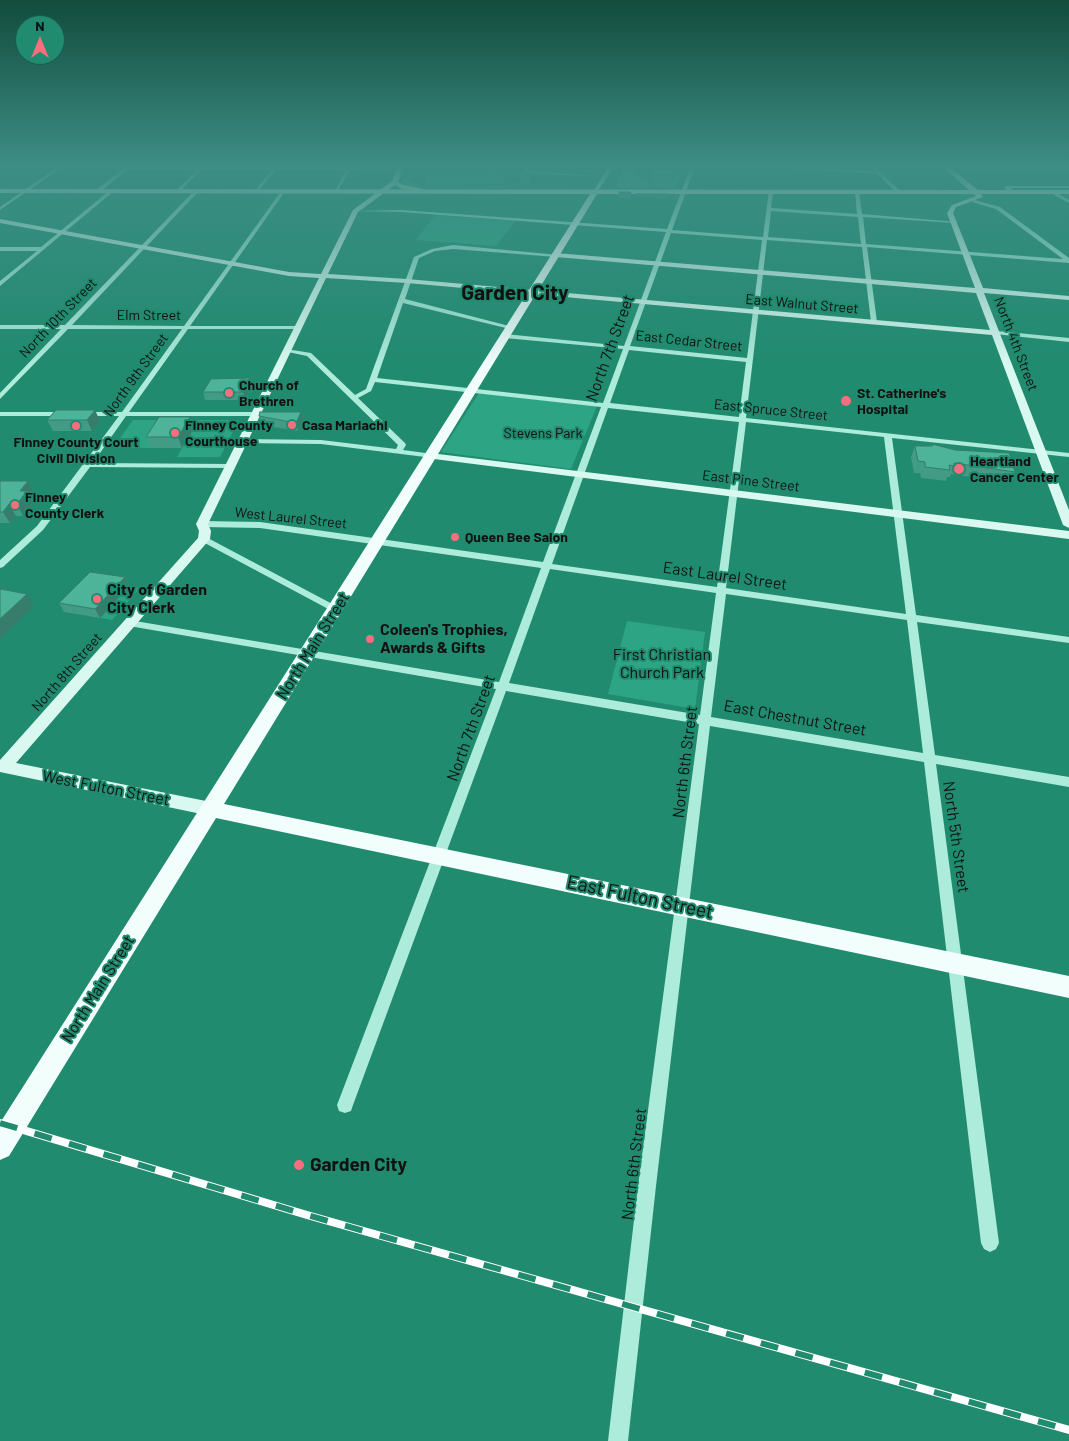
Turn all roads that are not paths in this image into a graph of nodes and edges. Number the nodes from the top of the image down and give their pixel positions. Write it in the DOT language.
graph roads {
  1 [pos="59,231"];
  2 [pos="159,231"];
  3 [pos="255,231"];
  4 [pos="345,231"];
  5 [pos="571,231"];
  6 [pos="669,231"];
  7 [pos="672,231"];
  8 [pos="766,231"];
  9 [pos="862,231"];
  10 [pos="958,231"];
  11 [pos="1029,231"];
  12 [pos="63,232"];
  13 [pos="765,238"];
  14 [pos="864,245"];
  15 [pos="144,247"];
  16 [pos="0,249"];
  17 [pos="43,249"];
  18 [pos="966,252"];
  19 [pos="556,255"];
  20 [pos="1069,261"];
  21 [pos="657,263"];
  22 [pos="231,264"];
  23 [pos="761,272"];
  24 [pos="323,277"];
  25 [pos="407,280"];
  26 [pos="868,281"];
  27 [pos="0,284"];
  28 [pos="980,290"];
  29 [pos="533,292"];
  30 [pos="1069,298"];
  31 [pos="400,300"];
  32 [pos="643,302"];
  33 [pos="756,312"];
  34 [pos="874,322"];
  35 [pos="0,327"];
  36 [pos="67,327"];
  37 [pos="186,328"];
  38 [pos="298,328"];
  39 [pos="508,332"];
  40 [pos="997,333"];
  41 [pos="1069,340"];
  42 [pos="626,348"];
  43 [pos="286,350"];
  44 [pos="750,360"];
  45 [pos="372,380"];
  46 [pos="471,390"];
  47 [pos="0,396"];
  48 [pos="354,398"];
  49 [pos="606,405"];
  50 [pos="0,414"];
  51 [pos="124,414"];
  52 [pos="255,414"];
  53 [pos="743,420"];
  54 [pos="888,436"];
  55 [pos="242,441"];
  56 [pos="398,452"];
  57 [pos="1043,452"];
  58 [pos="1069,455"];
  59 [pos="430,456"];
  60 [pos="87,465"];
  61 [pos="230,466"];
  62 [pos="580,475"];
  63 [pos="734,494"];
  64 [pos="897,514"];
  65 [pos="202,524"];
  66 [pos="1069,525"];
  67 [pos="1069,535"];
  68 [pos="204,538"];
  69 [pos="377,542"];
  70 [pos="0,565"];
  71 [pos="547,566"];
  72 [pos="721,591"];
  73 [pos="335,609"];
  74 [pos="910,617"];
  75 [pos="129,623"];
  76 [pos="1069,640"];
  77 [pos="308,654"];
  78 [pos="502,687"];
  79 [pos="706,720"];
  80 [pos="929,758"];
  81 [pos="1,767"];
  82 [pos="1069,782"];
  83 [pos="211,809"];
  84 [pos="440,856"];
  85 [pos="683,906"];
  86 [pos="956,963"];
  87 [pos="1069,987"];
  88 [pos="345,1105"];
  89 [pos="6,1137"];
  90 [pos="990,1243"];
  91 [pos="618,1441"];
  1 -- 12 [label="street, East Walnut Street"];
  2 -- 15 [label="street, North 10th Street"];
  3 -- 22 [label="street, North 9th Street"];
  4 -- 24 [label="street"];
  5 -- 19 [label="main road, North Main Street"];
  6 -- 21 [label="street, North 7th Street"];
  7 -- 13 [label="street"];
  8 -- 13 [label="street, North 6th Street"];
  9 -- 14 [label="street"];
  10 -- 18 [label="street, North 4th Street"];
  11 -- 20 [label="street"];
  12 -- 15 [label="street, East Walnut Street"];
  12 -- 17 [label="street"];
  13 -- 14 [label="street"];
  13 -- 23 [label="street, North 6th Street"];
  14 -- 18 [label="street"];
  14 -- 26 [label="street"];
  15 -- 22 [label="street, East Walnut Street"];
  15 -- 36 [label="street, North 10th Street"];
  16 -- 17 [label="street"];
  17 -- 27 [label="street"];
  18 -- 20 [label="street"];
  18 -- 28 [label="street, North 4th Street"];
  19 -- 21 [label="street"];
  19 -- 25 [label="street"];
  19 -- 29 [label="main road, North Main Street"];
  21 -- 23 [label="street"];
  21 -- 32 [label="street, North 7th Street"];
  22 -- 24 [label="street, East Walnut Street"];
  22 -- 37 [label="street, North 9th Street"];
  23 -- 26 [label="street"];
  23 -- 33 [label="street, North 6th Street"];
  24 -- 25 [label="street, East Walnut Street"];
  24 -- 38 [label="street"];
  25 -- 29 [label="street, East Walnut Street"];
  25 -- 31 [label="street"];
  26 -- 28 [label="street"];
  26 -- 34 [label="street"];
  28 -- 30 [label="street"];
  28 -- 40 [label="street, North 4th Street"];
  29 -- 32 [label="street, East Walnut Street"];
  29 -- 39 [label="main road, North Main Street"];
  31 -- 39 [label="street, East Cedar Street"];
  31 -- 45 [label="street"];
  32 -- 33 [label="street, East Walnut Street"];
  32 -- 42 [label="street, North 7th Street"];
  33 -- 34 [label="street, East Walnut Street"];
  33 -- 44 [label="street, North 6th Street"];
  34 -- 40 [label="street, East Walnut Street"];
  35 -- 36 [label="street, Elm Street"];
  36 -- 37 [label="street, Elm Street"];
  36 -- 47 [label="street, North 10th Street"];
  37 -- 38 [label="street, Elm Street"];
  37 -- 51 [label="street, North 9th Street"];
  38 -- 43 [label="street"];
  39 -- 42 [label="street, East Cedar Street"];
  39 -- 46 [label="main road, North Main Street"];
  40 -- 41 [label="street, East Walnut Street"];
  40 -- 57 [label="street, North 4th Street"];
  42 -- 44 [label="street, East Cedar Street"];
  42 -- 49 [label="street, North 7th Street"];
  43 -- 48 [label="street"];
  43 -- 52 [label="street"];
  44 -- 53 [label="street, North 6th Street"];
  45 -- 46 [label="street, East Spruce Street"];
  45 -- 48 [label="street"];
  46 -- 49 [label="street, East Spruce Street"];
  46 -- 59 [label="main road, North Main Street"];
  48 -- 56 [label="street"];
  49 -- 53 [label="street, East Spruce Street"];
  49 -- 62 [label="street, North 7th Street"];
  50 -- 51 [label="street"];
  51 -- 52 [label="street"];
  51 -- 60 [label="street, North 9th Street"];
  52 -- 55 [label="street"];
  53 -- 54 [label="street, East Spruce Street"];
  53 -- 63 [label="street, North 6th Street"];
  54 -- 57 [label="street, East Spruce Street"];
  54 -- 64 [label="street, North 5th Street"];
  55 -- 56 [label="street"];
  55 -- 61 [label="street"];
  56 -- 59 [label="street"];
  57 -- 58 [label="street, East Spruce Street"];
  57 -- 66 [label="street, North 4th Street"];
  59 -- 62 [label="street, East Pine Street"];
  59 -- 69 [label="main road, North Main Street"];
  60 -- 61 [label="street"];
  60 -- 70 [label="street, North 9th Street"];
  61 -- 65 [label="street"];
  62 -- 63 [label="street, East Pine Street"];
  62 -- 71 [label="street, North 7th Street"];
  63 -- 64 [label="street, East Pine Street"];
  63 -- 72 [label="street, North 6th Street"];
  64 -- 67 [label="street, East Pine Street"];
  64 -- 74 [label="street, North 5th Street"];
  65 -- 68 [label="street"];
  65 -- 69 [label="street, West Laurel Street"];
  68 -- 73 [label="street"];
  68 -- 75 [label="street, North 8th Street"];
  69 -- 71 [label="street, East Laurel Street"];
  69 -- 73 [label="main road, North Main Street"];
  71 -- 72 [label="street, East Laurel Street"];
  71 -- 78 [label="street, North 7th Street"];
  72 -- 74 [label="street, East Laurel Street"];
  72 -- 79 [label="street, North 6th Street"];
  73 -- 77 [label="main road, North Main Street"];
  74 -- 76 [label="street, East Laurel Street"];
  74 -- 80 [label="street, North 5th Street"];
  75 -- 77 [label="street, East Chestnut Street"];
  75 -- 81 [label="street, North 8th Street"];
  77 -- 78 [label="street, East Chestnut Street"];
  77 -- 83 [label="main road, North Main Street"];
  78 -- 79 [label="street, East Chestnut Street"];
  78 -- 84 [label="street, North 7th Street"];
  79 -- 80 [label="street, East Chestnut Street"];
  79 -- 85 [label="street, North 6th Street"];
  80 -- 82 [label="street, East Chestnut Street"];
  80 -- 86 [label="street, North 5th Street"];
  81 -- 83 [label="street, West Fulton Street"];
  83 -- 84 [label="main road, East Fulton Street"];
  83 -- 89 [label="main road, North Main Street"];
  84 -- 85 [label="main road, East Fulton Street"];
  84 -- 88 [label="street, North 7th Street"];
  85 -- 86 [label="main road, East Fulton Street"];
  85 -- 91 [label="street, North 6th Street"];
  86 -- 87 [label="main road, East Fulton Street"];
  86 -- 90 [label="street, North 5th Street"];
}
